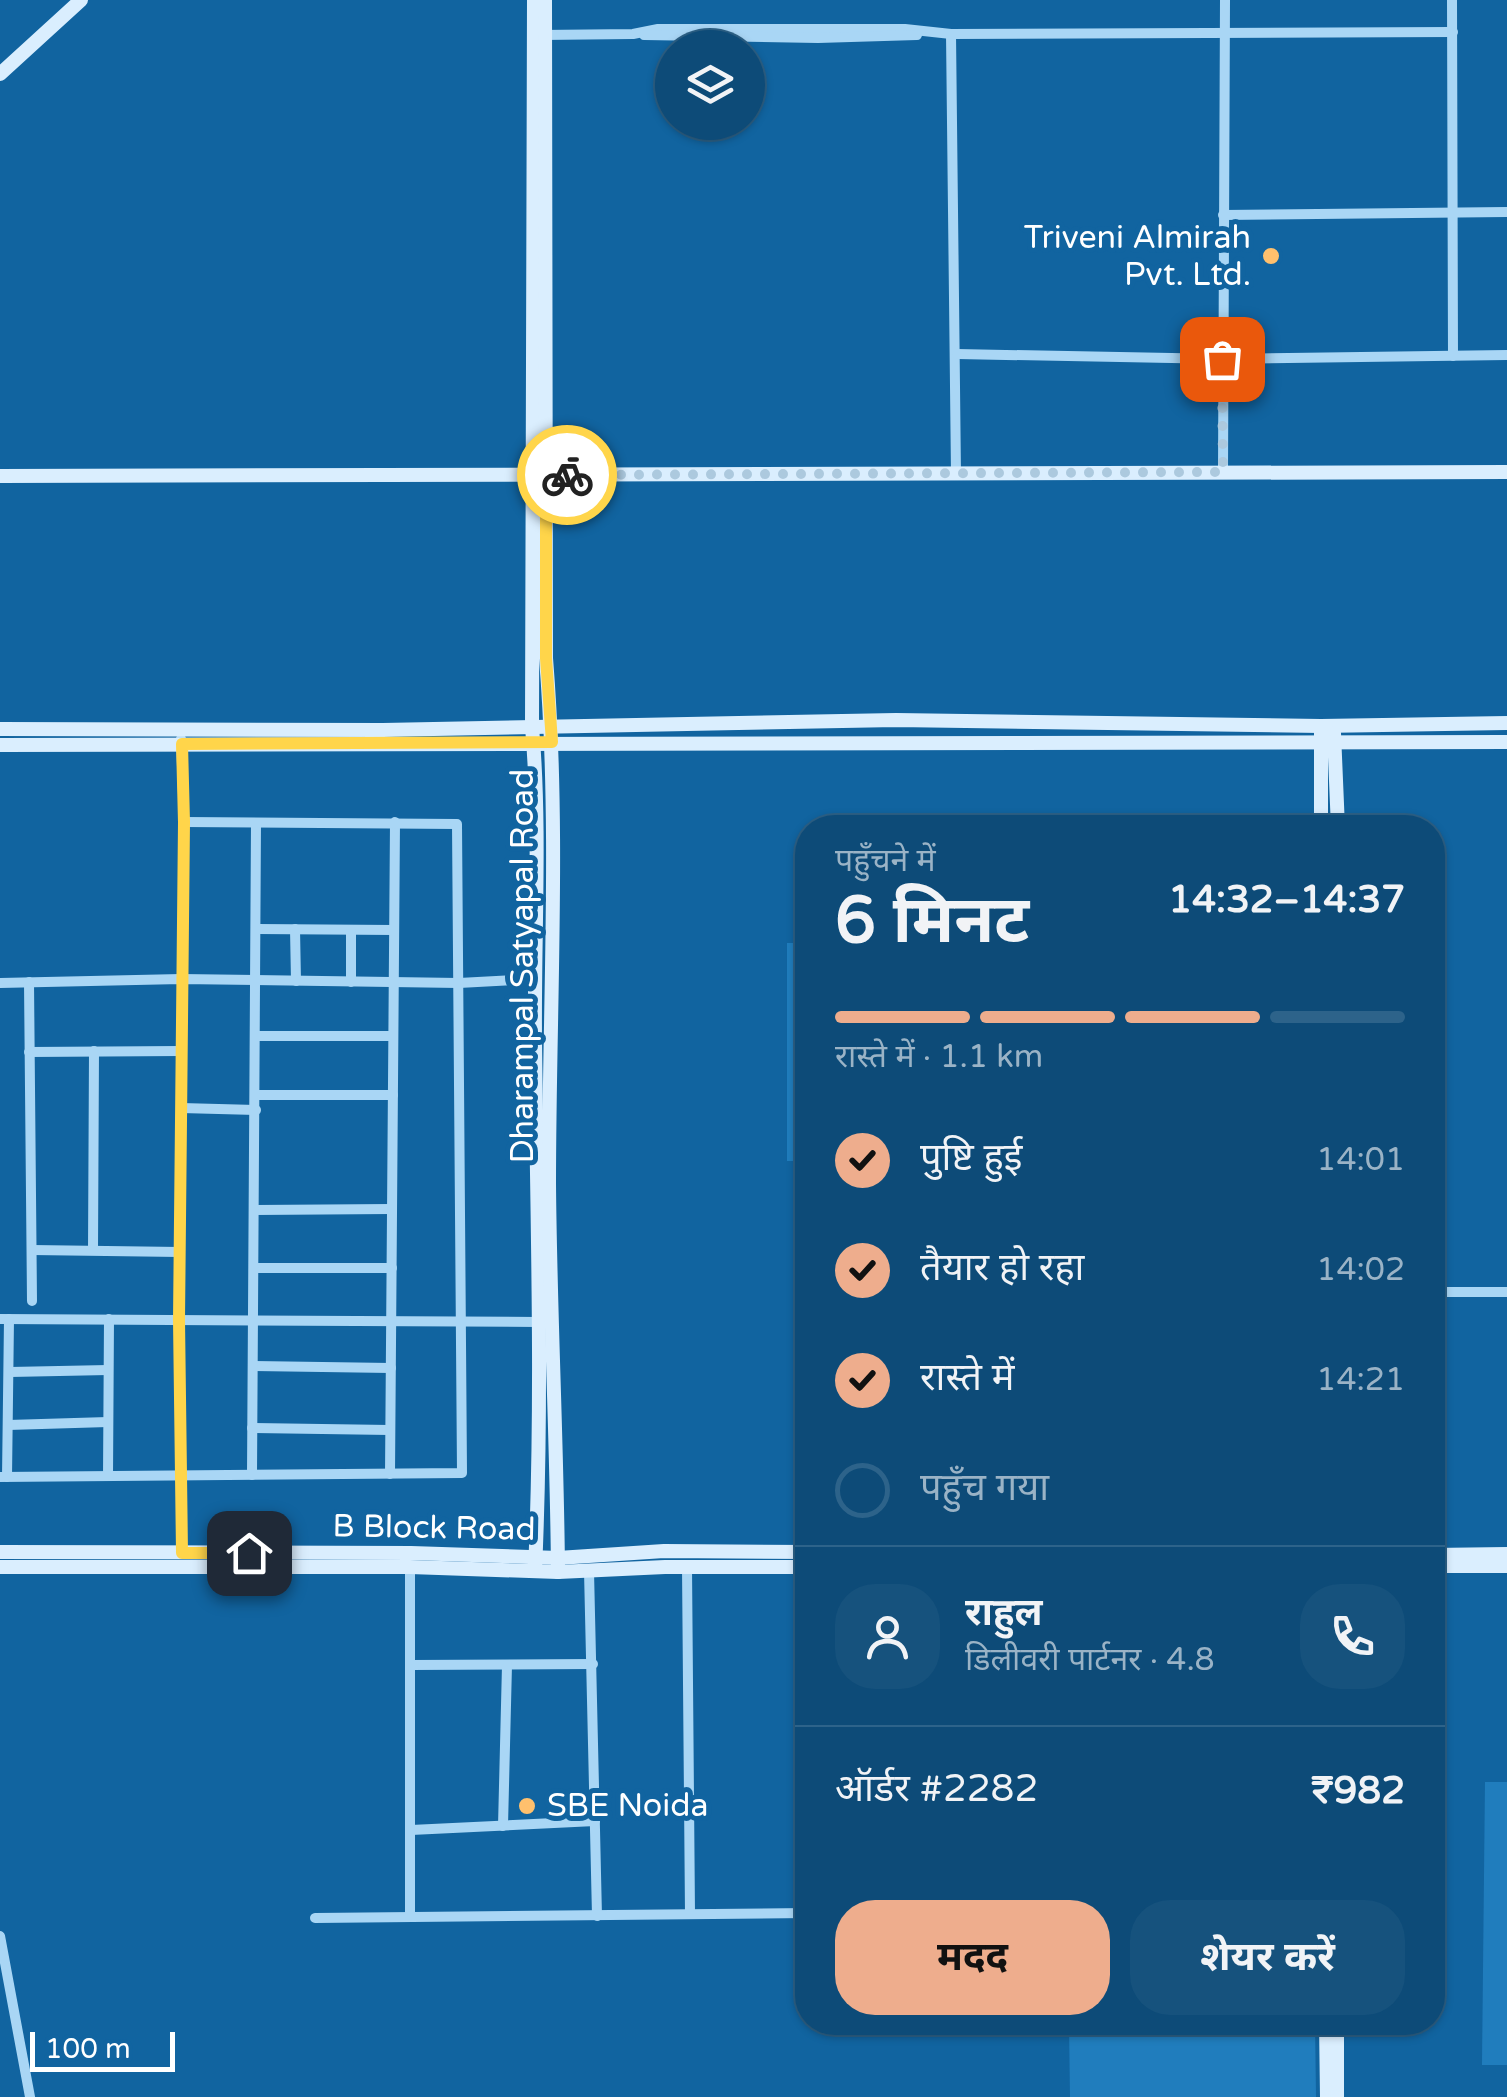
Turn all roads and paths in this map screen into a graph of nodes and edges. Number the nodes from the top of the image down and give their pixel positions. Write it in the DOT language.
graph roads {
  1 [pos="81,0"];
  2 [pos="534,0"];
  3 [pos="545,0"];
  4 [pos="1225,0"];
  5 [pos="1452,0"];
  6 [pos="1225,32"];
  7 [pos="1453,32"];
  8 [pos="951,34"];
  9 [pos="540,35"];
  10 [pos="0,74"];
  11 [pos="1452,212"];
  12 [pos="1507,212"];
  13 [pos="1224,215"];
  14 [pos="957,354"];
  15 [pos="1507,355"];
  16 [pos="1454,356"];
  17 [pos="1222,359"];
  18 [pos="1223,472"];
  19 [pos="1507,472"];
  20 [pos="956,474"];
  21 [pos="540,475"];
  22 [pos="0,476"];
  23 [pos="1507,723"];
  24 [pos="0,730"];
  25 [pos="1328,733"];
  26 [pos="552,734"];
  27 [pos="533,735"];
  28 [pos="181,737"];
  29 [pos="1507,742"];
  30 [pos="0,745"];
  31 [pos="1322,815"];
  32 [pos="1337,815"];
  33 [pos="184,822"];
  34 [pos="395,822"];
  35 [pos="256,823"];
  36 [pos="257,929"];
  37 [pos="294,930"];
  38 [pos="351,930"];
  39 [pos="394,930"];
  40 [pos="181,979"];
  41 [pos="534,979"];
  42 [pos="30,982"];
  43 [pos="258,982"];
  44 [pos="296,982"];
  45 [pos="352,982"];
  46 [pos="394,982"];
  47 [pos="459,983"];
  48 [pos="0,984"];
  49 [pos="257,1036"];
  50 [pos="393,1036"];
  51 [pos="94,1050"];
  52 [pos="29,1052"];
  53 [pos="181,1052"];
  54 [pos="393,1095"];
  55 [pos="256,1096"];
  56 [pos="181,1108"];
  57 [pos="256,1110"];
  58 [pos="392,1209"];
  59 [pos="254,1210"];
  60 [pos="32,1250"];
  61 [pos="93,1250"];
  62 [pos="180,1252"];
  63 [pos="254,1268"];
  64 [pos="392,1268"];
  65 [pos="1445,1292"];
  66 [pos="1507,1292"];
  67 [pos="32,1301"];
  68 [pos="4,1319"];
  69 [pos="109,1319"];
  70 [pos="253,1319"];
  71 [pos="179,1320"];
  72 [pos="391,1320"];
  73 [pos="461,1320"];
  74 [pos="539,1322"];
  75 [pos="253,1366"];
  76 [pos="391,1368"];
  77 [pos="108,1370"];
  78 [pos="10,1372"];
  79 [pos="108,1422"];
  80 [pos="8,1424"];
  81 [pos="252,1428"];
  82 [pos="390,1430"];
  83 [pos="390,1474"];
  84 [pos="252,1475"];
  85 [pos="108,1476"];
  86 [pos="183,1476"];
  87 [pos="4,1477"];
  88 [pos="0,1552"];
  89 [pos="795,1552"];
  90 [pos="182,1553"];
  91 [pos="1445,1554"];
  92 [pos="1507,1554"];
  93 [pos="535,1564"];
  94 [pos="558,1565"];
  95 [pos="1445,1566"];
  96 [pos="1507,1566"];
  97 [pos="0,1567"];
  98 [pos="410,1567"];
  99 [pos="687,1567"];
  100 [pos="795,1567"];
  101 [pos="589,1571"];
  102 [pos="507,1664"];
  103 [pos="593,1664"];
  104 [pos="411,1665"];
  105 [pos="595,1821"];
  106 [pos="503,1826"];
  107 [pos="411,1830"];
  108 [pos="795,1913"];
  109 [pos="690,1914"];
  110 [pos="597,1916"];
  111 [pos="410,1917"];
  112 [pos="315,1918"];
  113 [pos="0,1936"];
  114 [pos="1326,2035"];
  115 [pos="1337,2035"];
  116 [pos="30,2097"];
  117 [pos="1327,2097"];
  118 [pos="1337,2097"];
  1 -- 10 [label="street"];
  2 -- 9 [label="street, Dharampal Satyapal Road"];
  3 -- 9 [label="street, Dharampal Satyapal Road"];
  4 -- 6 [label="street"];
  5 -- 7 [label="street"];
  6 -- 7 [label="street"];
  6 -- 8 [label="street"];
  6 -- 13 [label="street"];
  7 -- 11 [label="street"];
  8 -- 9 [label="street"];
  8 -- 14 [label="street"];
  9 -- 21 [label="street, Dharampal Satyapal Road"];
  11 -- 12 [label="street"];
  11 -- 13 [label="street"];
  11 -- 16 [label="street"];
  13 -- 17 [label="street"];
  14 -- 17 [label="street"];
  14 -- 20 [label="street"];
  15 -- 16 [label="street"];
  16 -- 17 [label="street"];
  17 -- 18 [label="street"];
  18 -- 19 [label="street"];
  18 -- 20 [label="street"];
  20 -- 21 [label="street"];
  21 -- 22 [label="street"];
  21 -- 26 [label="street, Dharampal Satyapal Road"];
  21 -- 27 [label="street, Dharampal Satyapal Road"];
  23 -- 25 [label="street"];
  24 -- 28 [label="street"];
  25 -- 26 [label="street"];
  25 -- 26 [label="street"];
  25 -- 29 [label="street"];
  25 -- 31 [label="street"];
  25 -- 32 [label="street"];
  26 -- 27 [label="street"];
  26 -- 94 [label="street, Dharampal Satyapal Road"];
  27 -- 28 [label="street"];
  27 -- 41 [label="street, Dharampal Satyapal Road"];
  28 -- 30 [label="street"];
  28 -- 33 [label="street"];
  33 -- 35 [label="street"];
  33 -- 40 [label="street"];
  34 -- 35 [label="street"];
  34 -- 39 [label="street"];
  34 -- 47 [label="street"];
  35 -- 36 [label="street"];
  36 -- 37 [label="street"];
  36 -- 43 [label="street"];
  37 -- 38 [label="street"];
  37 -- 44 [label="street"];
  38 -- 39 [label="street"];
  38 -- 45 [label="street"];
  39 -- 46 [label="street"];
  40 -- 42 [label="street"];
  40 -- 43 [label="street"];
  40 -- 53 [label="street"];
  41 -- 47 [label="street"];
  41 -- 74 [label="street, Dharampal Satyapal Road"];
  42 -- 48 [label="street"];
  42 -- 52 [label="street"];
  43 -- 44 [label="street"];
  43 -- 49 [label="street"];
  44 -- 45 [label="street"];
  45 -- 46 [label="street"];
  46 -- 47 [label="street"];
  46 -- 50 [label="street"];
  47 -- 73 [label="street"];
  49 -- 50 [label="street"];
  49 -- 55 [label="street"];
  50 -- 54 [label="street"];
  51 -- 52 [label="street"];
  51 -- 53 [label="street"];
  51 -- 61 [label="street"];
  52 -- 60 [label="street"];
  53 -- 56 [label="street"];
  54 -- 55 [label="street"];
  54 -- 58 [label="street"];
  55 -- 57 [label="street"];
  56 -- 57 [label="street"];
  56 -- 62 [label="street"];
  57 -- 59 [label="street"];
  58 -- 59 [label="street"];
  58 -- 64 [label="street"];
  59 -- 63 [label="street"];
  60 -- 61 [label="street"];
  60 -- 67 [label="street"];
  61 -- 62 [label="street"];
  62 -- 71 [label="street"];
  63 -- 64 [label="street"];
  63 -- 70 [label="street"];
  64 -- 72 [label="street"];
  65 -- 66 [label="street"];
  68 -- 69 [label="street"];
  68 -- 78 [label="street"];
  69 -- 71 [label="street"];
  69 -- 77 [label="street"];
  70 -- 71 [label="street"];
  70 -- 72 [label="street"];
  70 -- 75 [label="street"];
  71 -- 86 [label="street"];
  72 -- 73 [label="street"];
  72 -- 76 [label="street"];
  73 -- 74 [label="street"];
  73 -- 83 [label="street"];
  74 -- 93 [label="street, Dharampal Satyapal Road"];
  75 -- 76 [label="street"];
  75 -- 81 [label="street"];
  76 -- 82 [label="street"];
  77 -- 78 [label="street"];
  77 -- 79 [label="street"];
  78 -- 80 [label="street"];
  79 -- 80 [label="street"];
  79 -- 85 [label="street"];
  80 -- 87 [label="street"];
  81 -- 82 [label="street"];
  81 -- 84 [label="street"];
  82 -- 83 [label="street"];
  83 -- 84 [label="street"];
  84 -- 86 [label="street"];
  85 -- 86 [label="street"];
  85 -- 87 [label="street"];
  86 -- 90 [label="street"];
  88 -- 90 [label="street, B Block Road"];
  89 -- 94 [label="street, B Block Road"];
  90 -- 93 [label="street, B Block Road"];
  91 -- 92 [label="street"];
  93 -- 94 [label="street, B Block Road"];
  93 -- 98 [label="street, B Block Road"];
  94 -- 101 [label="street, B Block Road"];
  95 -- 96 [label="street"];
  97 -- 98 [label="street, B Block Road"];
  98 -- 104 [label="street"];
  99 -- 100 [label="street, B Block Road"];
  99 -- 101 [label="street, B Block Road"];
  99 -- 109 [label="street"];
  101 -- 103 [label="street"];
  102 -- 103 [label="street"];
  102 -- 104 [label="street"];
  102 -- 106 [label="street"];
  103 -- 105 [label="street"];
  104 -- 107 [label="street"];
  105 -- 106 [label="street"];
  105 -- 110 [label="street"];
  106 -- 107 [label="street"];
  107 -- 111 [label="street"];
  108 -- 109 [label="street"];
  109 -- 110 [label="street"];
  110 -- 111 [label="street"];
  111 -- 112 [label="street"];
  113 -- 116 [label="street"];
  114 -- 117 [label="street"];
  115 -- 118 [label="street"];
}
